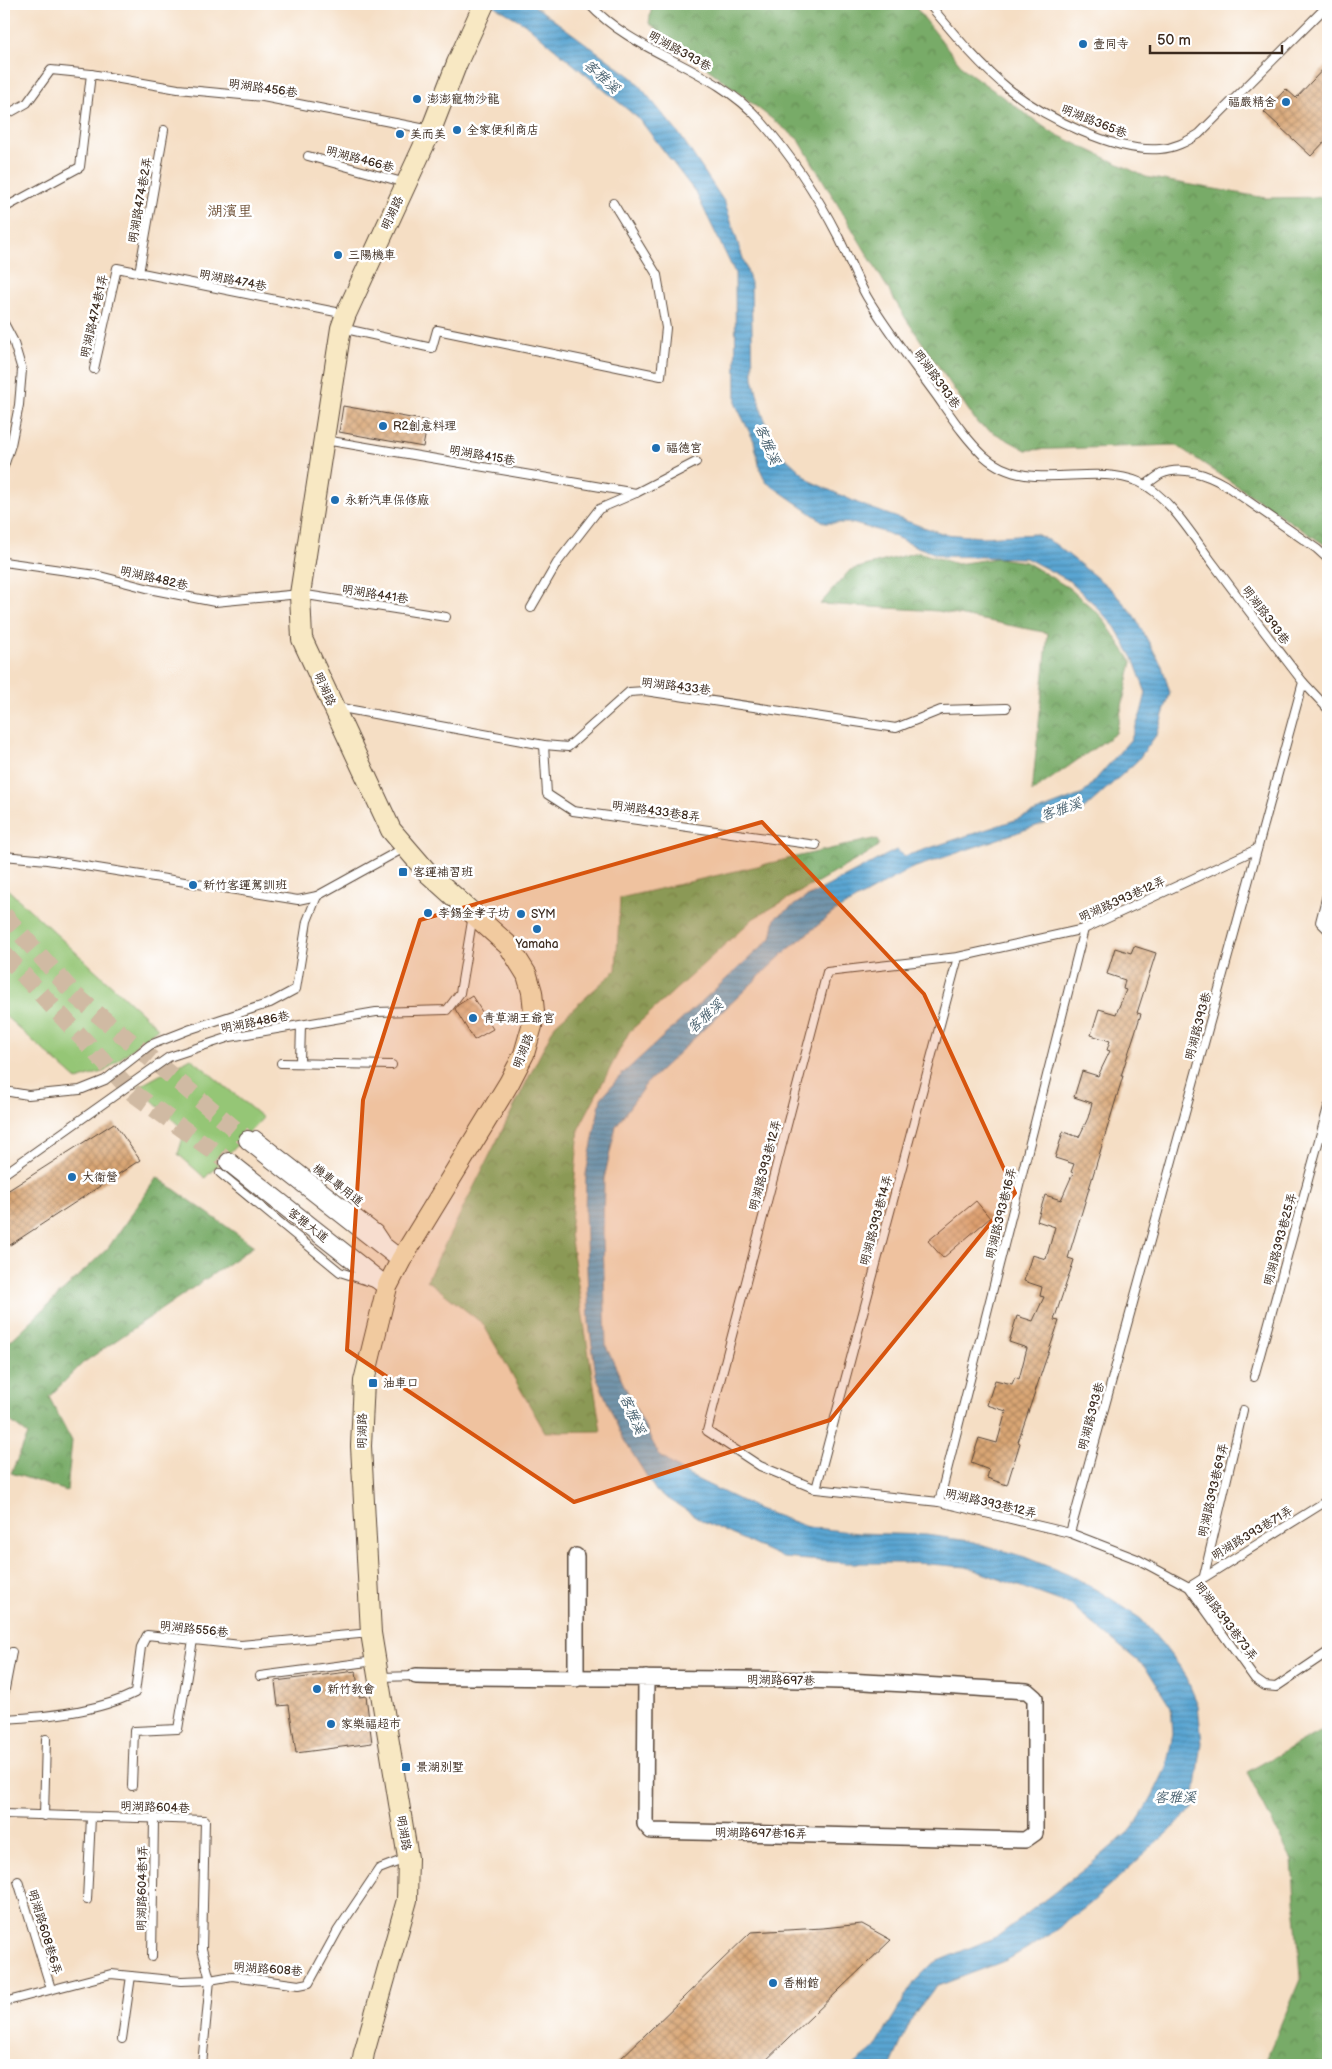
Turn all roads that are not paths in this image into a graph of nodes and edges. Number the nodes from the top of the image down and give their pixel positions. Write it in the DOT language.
graph roads {
  1 [pos="484,4"];
  2 [pos="589,4"];
  3 [pos="929,4"];
  4 [pos="1328,5"];
  5 [pos="92,74"];
  6 [pos="4,116"];
  7 [pos="164,130"];
  8 [pos="431,130"];
  9 [pos="308,156"];
  10 [pos="406,183"];
  11 [pos="613,203"];
  12 [pos="4,208"];
  13 [pos="117,268"];
  14 [pos="139,273"];
  15 [pos="344,321"];
  16 [pos="4,323"];
  17 [pos="94,368"];
  18 [pos="323,439"];
  19 [pos="696,462"];
  20 [pos="4,466"];
  21 [pos="1145,485"];
  22 [pos="636,494"];
  23 [pos="1328,560"];
  24 [pos="4,562"];
  25 [pos="300,594"];
  26 [pos="531,608"];
  27 [pos="446,617"];
  28 [pos="1303,682"];
  29 [pos="332,706"];
  30 [pos="1006,708"];
  31 [pos="1328,709"];
  32 [pos="544,745"];
  33 [pos="816,845"];
  34 [pos="405,847"];
  35 [pos="1257,850"];
  36 [pos="4,856"];
  37 [pos="1328,891"];
  38 [pos="317,896"];
  39 [pos="473,913"];
  40 [pos="1084,929"];
  41 [pos="1328,930"];
  42 [pos="958,957"];
  43 [pos="301,1025"];
  44 [pos="300,1062"];
  45 [pos="281,1063"];
  46 [pos="392,1065"];
  47 [pos="4,1090"];
  48 [pos="1328,1107"];
  49 [pos="252,1137"];
  50 [pos="225,1168"];
  51 [pos="4,1174"];
  52 [pos="401,1260"];
  53 [pos="386,1287"];
  54 [pos="1254,1377"];
  55 [pos="1244,1410"];
  56 [pos="816,1489"];
  57 [pos="1328,1500"];
  58 [pos="939,1502"];
  59 [pos="1070,1533"];
  60 [pos="576,1556"];
  61 [pos="1204,1576"];
  62 [pos="1189,1587"];
  63 [pos="372,1633"];
  64 [pos="193,1640"];
  65 [pos="12,1652"];
  66 [pos="1328,1652"];
  67 [pos="377,1669"];
  68 [pos="260,1676"];
  69 [pos="416,1676"];
  70 [pos="646,1678"];
  71 [pos="576,1679"];
  72 [pos="4,1694"];
  73 [pos="4,1719"];
  74 [pos="46,1739"];
  75 [pos="132,1786"];
  76 [pos="4,1814"];
  77 [pos="44,1816"];
  78 [pos="90,1817"];
  79 [pos="154,1818"];
  80 [pos="1025,1840"];
  81 [pos="408,1858"];
  82 [pos="18,1881"];
  83 [pos="86,1900"];
  84 [pos="152,1957"];
  85 [pos="131,1976"];
  86 [pos="210,1980"];
  87 [pos="51,1989"];
  88 [pos="4,2002"];
  89 [pos="122,2039"];
  90 [pos="202,2065"];
  91 [pos="362,2065"];
  1 -- 8 [label="main road, 明湖路"];
  2 -- 21 [label="lane, 明湖路393巷"];
  3 -- 4 [label="lane, 明湖路365巷"];
  5 -- 6 [label="lane, 明湖路456巷"];
  5 -- 8 [label="lane, 明湖路456巷"];
  5 -- 12 [label="lane"];
  7 -- 14 [label="lane, 明湖路474巷2弄"];
  8 -- 10 [label="main road, 明湖路"];
  9 -- 10 [label="lane, 明湖路466巷"];
  10 -- 15 [label="main road, 明湖路"];
  11 -- 15 [label="lane, 明湖路474巷"];
  13 -- 14 [label="lane, 明湖路474巷"];
  13 -- 17 [label="lane, 明湖路474巷1弄"];
  14 -- 15 [label="lane, 明湖路474巷"];
  15 -- 18 [label="main road, 明湖路"];
  16 -- 20 [label="lane"];
  18 -- 22 [label="lane, 明湖路415巷"];
  18 -- 25 [label="main road, 明湖路"];
  19 -- 22 [label="lane"];
  21 -- 23 [label="lane"];
  21 -- 28 [label="lane, 明湖路393巷"];
  22 -- 26 [label="lane"];
  24 -- 25 [label="lane, 明湖路482巷"];
  25 -- 27 [label="lane, 明湖路441巷"];
  25 -- 29 [label="main road, 明湖路"];
  28 -- 31 [label="lane"];
  28 -- 35 [label="lane, 明湖路393巷"];
  29 -- 32 [label="lane, 明湖路433巷"];
  29 -- 34 [label="main road, 明湖路"];
  30 -- 32 [label="lane, 明湖路433巷"];
  32 -- 33 [label="lane, 明湖路433巷8弄"];
  34 -- 38 [label="lane"];
  34 -- 39 [label="main road, 明湖路"];
  35 -- 40 [label="lane, 明湖路393巷12弄"];
  35 -- 59 [label="lane, 明湖路393巷"];
  36 -- 38 [label="lane"];
  37 -- 41 [label="lane"];
  38 -- 47 [label="lane"];
  39 -- 43 [label="lane, 明湖路486巷"];
  39 -- 52 [label="main road, 明湖路"];
  40 -- 42 [label="lane, 明湖路393巷12弄"];
  40 -- 58 [label="lane, 明湖路393巷16弄"];
  42 -- 56 [label="lane, 明湖路393巷14弄"];
  42 -- 56 [label="lane, 明湖路393巷12弄"];
  43 -- 44 [label="lane"];
  43 -- 51 [label="lane, 明湖路486巷"];
  44 -- 45 [label="lane"];
  44 -- 46 [label="lane"];
  48 -- 54 [label="lane, 明湖路393巷25弄"];
  49 -- 52 [label="street"];
  50 -- 53 [label="street, 客雅大道"];
  52 -- 53 [label="main road, 明湖路"];
  53 -- 63 [label="main road, 明湖路"];
  55 -- 61 [label="lane, 明湖路393巷69弄"];
  56 -- 58 [label="lane, 明湖路393巷12弄"];
  57 -- 61 [label="lane, 明湖路393巷71弄"];
  58 -- 59 [label="lane, 明湖路393巷12弄"];
  59 -- 62 [label="lane, 明湖路393巷73弄"];
  60 -- 71 [label="street"];
  61 -- 62 [label="lane, 明湖路393巷71弄"];
  62 -- 66 [label="lane, 明湖路393巷73弄"];
  63 -- 64 [label="lane, 明湖路556巷"];
  63 -- 67 [label="main road, 明湖路"];
  64 -- 73 [label="lane, 明湖路556巷"];
  64 -- 75 [label="lane"];
  65 -- 72 [label="lane"];
  67 -- 68 [label="lane, 明湖路697巷"];
  67 -- 69 [label="lane, 明湖路697巷"];
  67 -- 81 [label="main road, 明湖路"];
  69 -- 71 [label="street, 明湖路697巷"];
  70 -- 71 [label="street, 明湖路697巷"];
  70 -- 80 [label="street, 明湖路697巷16弄"];
  70 -- 80 [label="street, 明湖路697巷"];
  74 -- 77 [label="lane"];
  76 -- 77 [label="lane, 明湖路604巷"];
  77 -- 78 [label="lane, 明湖路604巷"];
  78 -- 79 [label="lane, 明湖路604巷"];
  78 -- 83 [label="lane"];
  79 -- 84 [label="lane, 明湖路604巷1弄"];
  79 -- 86 [label="lane, 明湖路604巷"];
  81 -- 86 [label="lane, 明湖路608巷"];
  81 -- 91 [label="main road, 明湖路"];
  82 -- 87 [label="lane, 明湖路608巷6弄"];
  85 -- 86 [label="lane, 明湖路608巷"];
  85 -- 87 [label="lane, 明湖路608巷"];
  85 -- 89 [label="lane"];
  86 -- 90 [label="lane"];
  87 -- 88 [label="lane, 明湖路608巷"];
}
